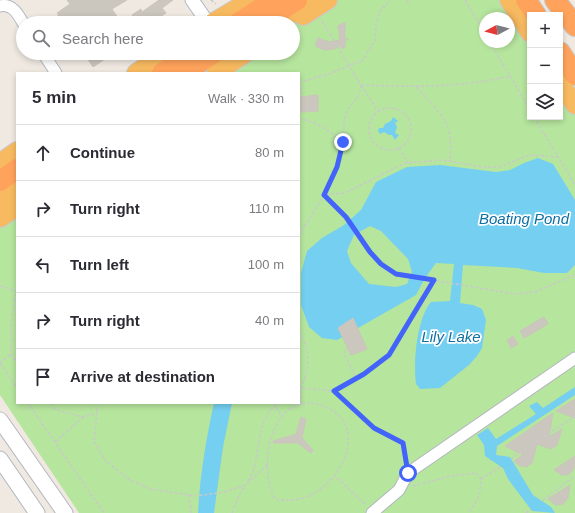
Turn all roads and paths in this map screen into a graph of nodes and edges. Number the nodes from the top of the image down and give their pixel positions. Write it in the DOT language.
graph roads {
  1 [pos="192,0"];
  2 [pos="251,0"];
  3 [pos="274,0"];
  4 [pos="297,0"];
  5 [pos="390,0"];
  6 [pos="407,0"];
  7 [pos="464,0"];
  8 [pos="509,0"];
  9 [pos="526,0"];
  10 [pos="555,0"];
  11 [pos="318,3"];
  12 [pos="410,5"];
  13 [pos="0,6"];
  14 [pos="534,12"];
  15 [pos="19,16"];
  16 [pos="203,16"];
  17 [pos="224,16"];
  18 [pos="249,16"];
  19 [pos="272,16"];
  20 [pos="291,16"];
  21 [pos="300,17"];
  22 [pos="479,24"];
  23 [pos="575,26"];
  24 [pos="527,28"];
  25 [pos="494,48"];
  26 [pos="563,57"];
  27 [pos="48,60"];
  28 [pos="156,60"];
  29 [pos="182,60"];
  30 [pos="204,60"];
  31 [pos="220,60"];
  32 [pos="236,60"];
  33 [pos="349,66"];
  34 [pos="55,72"];
  35 [pos="138,72"];
  36 [pos="164,72"];
  37 [pos="186,72"];
  38 [pos="202,72"];
  39 [pos="218,72"];
  40 [pos="575,75"];
  41 [pos="510,76"];
  42 [pos="300,82"];
  43 [pos="361,85"];
  44 [pos="300,86"];
  45 [pos="417,87"];
  46 [pos="563,88"];
  47 [pos="303,97"];
  48 [pos="527,105"];
  49 [pos="575,105"];
  50 [pos="378,111"];
  51 [pos="300,119"];
  52 [pos="536,120"];
  53 [pos="343,142"];
  54 [pos="399,148"];
  55 [pos="16,152"];
  56 [pos="558,157"];
  57 [pos="450,161"];
  58 [pos="0,163"];
  59 [pos="408,163"];
  60 [pos="16,170"];
  61 [pos="0,181"];
  62 [pos="16,183"];
  63 [pos="575,185"];
  64 [pos="16,192"];
  65 [pos="0,193"];
  66 [pos="324,195"];
  67 [pos="0,202"];
  68 [pos="16,207"];
  69 [pos="0,218"];
  70 [pos="300,233"];
  71 [pos="575,275"];
  72 [pos="434,280"];
  73 [pos="0,286"];
  74 [pos="16,290"];
  75 [pos="16,295"];
  76 [pos="300,334"];
  77 [pos="347,346"];
  78 [pos="11,354"];
  79 [pos="575,358"];
  80 [pos="16,361"];
  81 [pos="0,363"];
  82 [pos="356,378"];
  83 [pos="16,387"];
  84 [pos="301,388"];
  85 [pos="334,391"];
  86 [pos="29,404"];
  87 [pos="52,404"];
  88 [pos="96,404"];
  89 [pos="277,404"];
  90 [pos="301,404"];
  91 [pos="274,406"];
  92 [pos="97,413"];
  93 [pos="281,416"];
  94 [pos="575,416"];
  95 [pos="83,417"];
  96 [pos="0,420"];
  97 [pos="55,442"];
  98 [pos="0,459"];
  99 [pos="511,459"];
  100 [pos="268,464"];
  101 [pos="500,467"];
  102 [pos="344,468"];
  103 [pos="340,473"];
  104 [pos="408,473"];
  105 [pos="575,476"];
  106 [pos="337,478"];
  107 [pos="481,479"];
  108 [pos="246,485"];
  109 [pos="330,485"];
  110 [pos="326,488"];
  111 [pos="399,490"];
  112 [pos="189,496"];
  113 [pos="316,497"];
  114 [pos="543,500"];
  115 [pos="298,503"];
  116 [pos="530,509"];
  117 [pos="372,512"];
  118 [pos="37,513"];
  119 [pos="65,513"];
  120 [pos="104,513"];
  121 [pos="191,513"];
  122 [pos="232,513"];
  123 [pos="468,513"];
  124 [pos="526,513"];
  1 -- 16 [label="street"];
  2 -- 17 [label="highway"];
  3 -- 18 [label="highway"];
  4 -- 19 [label="highway"];
  5 -- 33 [label="path"];
  6 -- 12 [label="path"];
  7 -- 22 [label="path"];
  8 -- 24 [label="highway"];
  9 -- 14 [label="highway"];
  10 -- 23 [label="highway"];
  11 -- 20 [label="highway"];
  11 -- 21 [label="highway"];
  11 -- 33 [label="path"];
  13 -- 15 [label="street"];
  25 -- 41 [label="path"];
  26 -- 40 [label="highway"];
  27 -- 34 [label="street"];
  28 -- 35 [label="highway"];
  29 -- 36 [label="highway"];
  30 -- 37 [label="highway"];
  31 -- 38 [label="highway"];
  32 -- 39 [label="highway"];
  33 -- 42 [label="path"];
  33 -- 43 [label="path"];
  41 -- 45 [label="path"];
  41 -- 48 [label="path"];
  43 -- 45 [label="path"];
  43 -- 50 [label="path"];
  43 -- 53 [label="path"];
  44 -- 47 [label="path"];
  45 -- 57 [label="path"];
  46 -- 49 [label="highway"];
  50 -- 54 [label="path"];
  50 -- 54 [label="path"];
  51 -- 53 [label="path"];
  52 -- 56 [label="path"];
  53 -- 66 [label="path"];
  54 -- 59 [label="path"];
  55 -- 58 [label="highway"];
  56 -- 57 [label="path"];
  56 -- 63 [label="path"];
  57 -- 59 [label="path"];
  59 -- 66 [label="path"];
  60 -- 61 [label="highway"];
  62 -- 65 [label="highway"];
  64 -- 67 [label="highway"];
  66 -- 70 [label="path"];
  66 -- 72 [label="path"];
  68 -- 69 [label="highway"];
  71 -- 72 [label="path"];
  72 -- 82 [label="path"];
  73 -- 74 [label="path"];
  75 -- 78 [label="path"];
  76 -- 84 [label="path"];
  77 -- 82 [label="path"];
  78 -- 80 [label="path"];
  78 -- 81 [label="path"];
  79 -- 104 [label="street"];
  81 -- 83 [label="path"];
  82 -- 85 [label="path"];
  84 -- 85 [label="path"];
  84 -- 90 [label="path"];
  85 -- 104 [label="path"];
  86 -- 97 [label="path"];
  87 -- 95 [label="path"];
  88 -- 92 [label="path"];
  89 -- 91 [label="path"];
  90 -- 93 [label="path"];
  90 -- 102 [label="path"];
  91 -- 93 [label="path"];
  91 -- 108 [label="path"];
  92 -- 95 [label="path"];
  92 -- 112 [label="path"];
  93 -- 100 [label="path"];
  94 -- 99 [label="path"];
  95 -- 97 [label="path"];
  96 -- 119 [label="main road"];
  97 -- 120 [label="path"];
  98 -- 118 [label="main road"];
  100 -- 108 [label="path"];
  100 -- 115 [label="path"];
  101 -- 107 [label="path"];
  103 -- 106 [label="path"];
  104 -- 111 [label="street"];
  105 -- 114 [label="path"];
  106 -- 109 [label="path"];
  106 -- 117 [label="path"];
  107 -- 111 [label="path"];
  107 -- 123 [label="path"];
  108 -- 112 [label="path"];
  108 -- 122 [label="path"];
  110 -- 113 [label="path"];
  111 -- 117 [label="street"];
  112 -- 121 [label="path"];
  116 -- 124 [label="path"];
}
